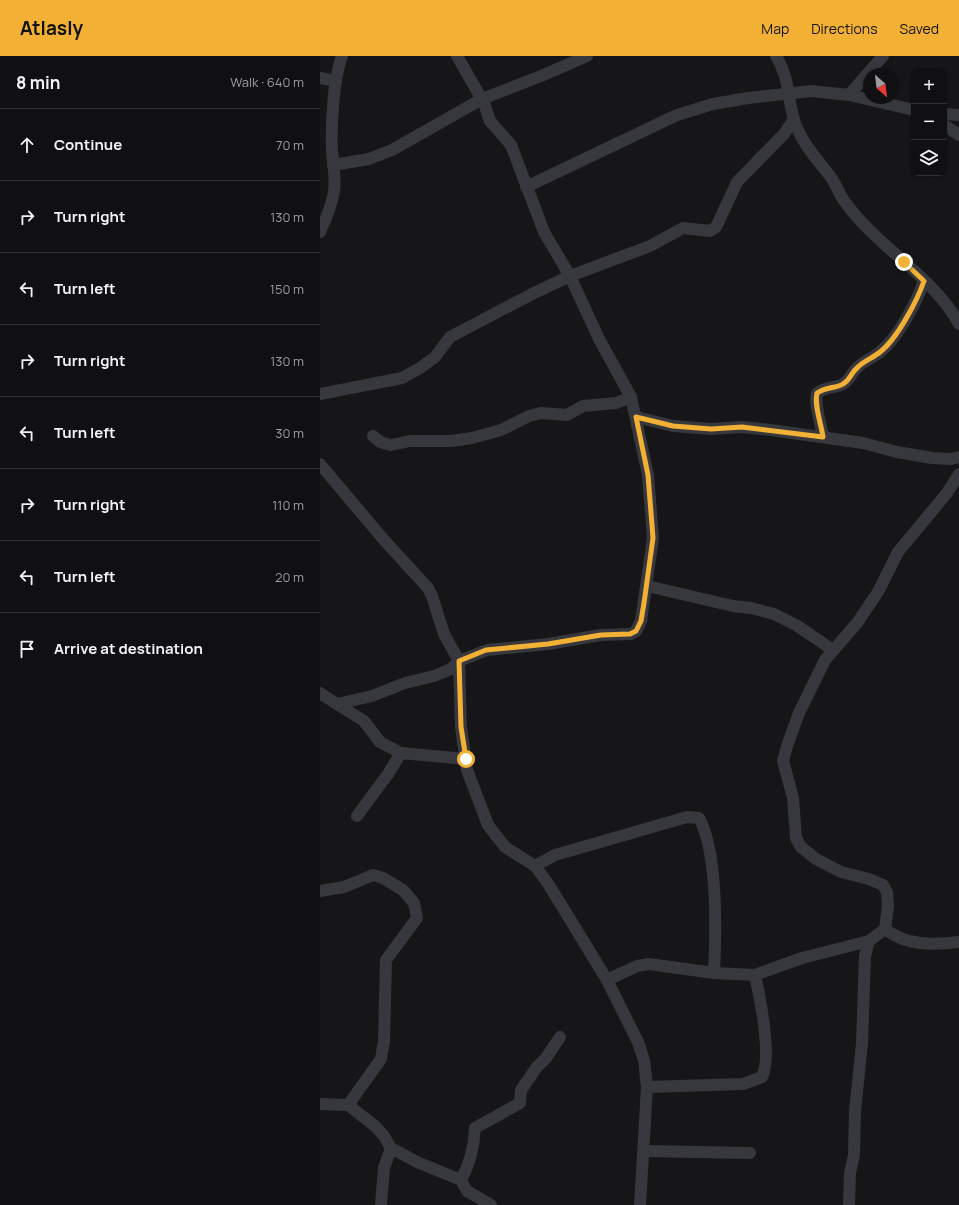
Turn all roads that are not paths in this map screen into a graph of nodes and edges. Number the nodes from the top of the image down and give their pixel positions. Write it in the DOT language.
graph roads {
  1 [pos="342,56"];
  2 [pos="457,56"];
  3 [pos="588,56"];
  4 [pos="776,56"];
  5 [pos="883,56"];
  6 [pos="320,78"];
  7 [pos="336,81"];
  8 [pos="789,94"];
  9 [pos="849,95"];
  10 [pos="482,99"];
  11 [pos="911,109"];
  12 [pos="947,114"];
  13 [pos="959,115"];
  14 [pos="794,119"];
  15 [pos="947,127"];
  16 [pos="959,135"];
  17 [pos="333,165"];
  18 [pos="526,187"];
  19 [pos="320,232"];
  20 [pos="570,276"];
  21 [pos="924,281"];
  22 [pos="959,324"];
  23 [pos="320,394"];
  24 [pos="631,397"];
  25 [pos="636,417"];
  26 [pos="373,436"];
  27 [pos="823,437"];
  28 [pos="959,457"];
  29 [pos="320,464"];
  30 [pos="959,474"];
  31 [pos="647,586"];
  32 [pos="833,650"];
  33 [pos="459,661"];
  34 [pos="320,693"];
  35 [pos="337,704"];
  36 [pos="401,753"];
  37 [pos="466,759"];
  38 [pos="357,816"];
  39 [pos="535,866"];
  40 [pos="320,891"];
  41 [pos="885,929"];
  42 [pos="869,941"];
  43 [pos="959,942"];
  44 [pos="714,972"];
  45 [pos="755,975"];
  46 [pos="607,980"];
  47 [pos="560,1037"];
  48 [pos="647,1087"];
  49 [pos="320,1104"];
  50 [pos="348,1105"];
  51 [pos="391,1148"];
  52 [pos="644,1151"];
  53 [pos="750,1153"];
  54 [pos="461,1180"];
  55 [pos="381,1205"];
  56 [pos="491,1205"];
  57 [pos="640,1205"];
  58 [pos="849,1205"];
  1 -- 7 [label="street"];
  2 -- 10 [label="street"];
  3 -- 10 [label="street"];
  4 -- 8 [label="street"];
  5 -- 9 [label="street"];
  6 -- 7 [label="street"];
  7 -- 17 [label="street"];
  8 -- 9 [label="street"];
  8 -- 14 [label="street"];
  8 -- 18 [label="street"];
  9 -- 11 [label="street"];
  10 -- 17 [label="street"];
  10 -- 18 [label="street"];
  12 -- 13 [label="street"];
  14 -- 20 [label="street"];
  14 -- 21 [label="street"];
  15 -- 16 [label="street"];
  17 -- 19 [label="street"];
  18 -- 20 [label="street"];
  20 -- 23 [label="street"];
  20 -- 24 [label="street"];
  21 -- 22 [label="street"];
  21 -- 27 [label="street"];
  24 -- 25 [label="street"];
  24 -- 26 [label="street"];
  25 -- 27 [label="street"];
  25 -- 31 [label="street"];
  27 -- 28 [label="street"];
  29 -- 33 [label="street"];
  30 -- 32 [label="street"];
  31 -- 32 [label="street"];
  31 -- 33 [label="street"];
  32 -- 41 [label="street"];
  33 -- 35 [label="street"];
  33 -- 37 [label="street"];
  34 -- 35 [label="street"];
  35 -- 36 [label="street"];
  36 -- 37 [label="street"];
  36 -- 38 [label="street"];
  37 -- 39 [label="street"];
  39 -- 44 [label="street"];
  39 -- 46 [label="street"];
  40 -- 50 [label="street"];
  41 -- 42 [label="street"];
  41 -- 43 [label="street"];
  42 -- 45 [label="street"];
  42 -- 58 [label="street"];
  44 -- 45 [label="street"];
  44 -- 46 [label="street"];
  45 -- 48 [label="street"];
  46 -- 48 [label="street"];
  47 -- 54 [label="street"];
  48 -- 52 [label="street"];
  49 -- 50 [label="street"];
  50 -- 51 [label="street"];
  51 -- 54 [label="street"];
  51 -- 55 [label="street"];
  52 -- 53 [label="street"];
  52 -- 57 [label="street"];
  54 -- 56 [label="street"];
}
